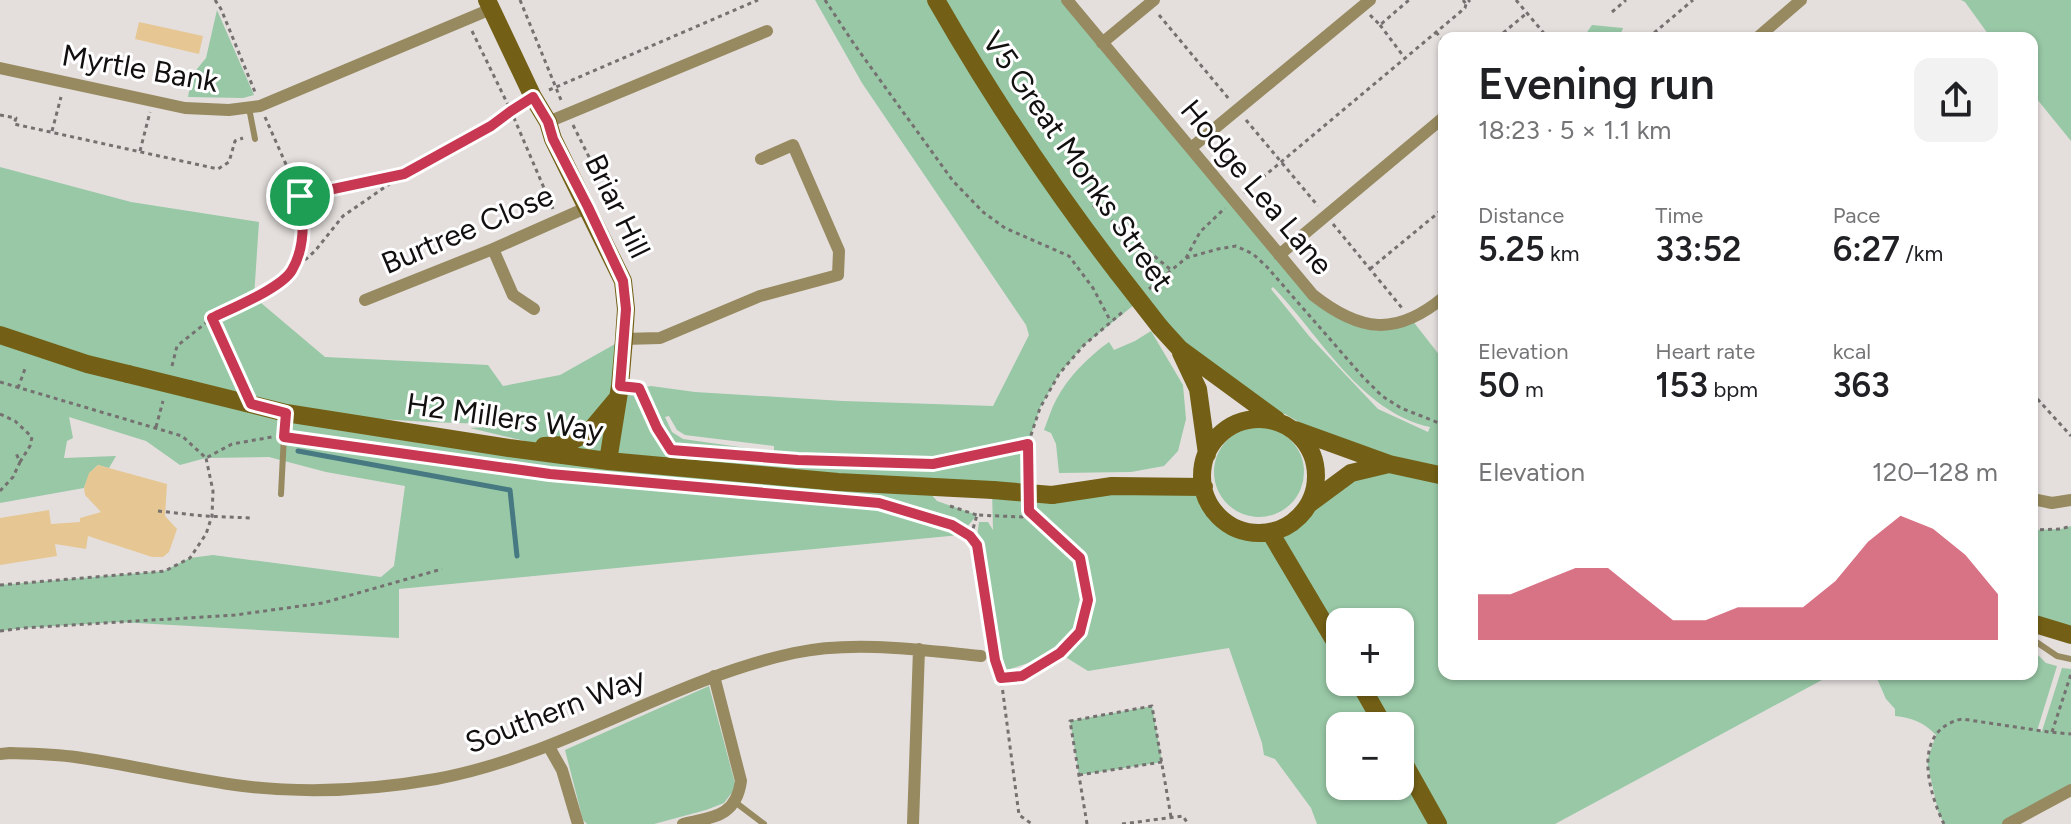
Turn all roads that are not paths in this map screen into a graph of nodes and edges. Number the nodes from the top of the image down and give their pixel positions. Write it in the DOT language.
graph roads {
  1 [pos="936,0"];
  2 [pos="1067,0"];
  3 [pos="1801,0"];
  4 [pos="1152,2"];
  5 [pos="1366,3"];
  6 [pos="489,5"];
  7 [pos="767,31"];
  8 [pos="1764,32"];
  9 [pos="1102,43"];
  10 [pos="0,68"];
  11 [pos="255,107"];
  12 [pos="548,122"];
  13 [pos="1438,122"];
  14 [pos="255,137"];
  15 [pos="1191,148"];
  16 [pos="761,159"];
  17 [pos="588,207"];
  18 [pos="493,249"];
  19 [pos="1279,255"];
  20 [pos="365,300"];
  21 [pos="1438,301"];
  22 [pos="534,309"];
  23 [pos="0,335"];
  24 [pos="624,339"];
  25 [pos="1180,349"];
  26 [pos="619,392"];
  27 [pos="286,413"];
  28 [pos="1288,427"];
  29 [pos="509,448"];
  30 [pos="1207,454"];
  31 [pos="608,461"];
  32 [pos="1389,464"];
  33 [pos="1438,475"];
  34 [pos="1204,487"];
  35 [pos="281,494"];
  36 [pos="2038,500"];
  37 [pos="2071,500"];
  38 [pos="1309,504"];
  39 [pos="1270,532"];
  40 [pos="2038,625"];
  41 [pos="1326,626"];
  42 [pos="2071,635"];
  43 [pos="2038,643"];
  44 [pos="919,649"];
  45 [pos="981,656"];
  46 [pos="2071,659"];
  47 [pos="714,676"];
  48 [pos="549,747"];
  49 [pos="0,754"];
  50 [pos="1414,781"];
  51 [pos="2071,790"];
  52 [pos="735,802"];
  53 [pos="578,824"];
  54 [pos="683,824"];
  55 [pos="764,824"];
  56 [pos="913,824"];
  57 [pos="1438,824"];
  58 [pos="2008,824"];
  1 -- 25 [label="street, V5 Great Monks Street, bridge"];
  2 -- 9 [label="street, Hodge Lea Lane"];
  3 -- 8 [label="street"];
  4 -- 9 [label="street"];
  5 -- 15 [label="street"];
  6 -- 11 [label="street, Myrtle Bank"];
  6 -- 12 [label="street, Briar Hill"];
  7 -- 12 [label="street"];
  9 -- 15 [label="street, Hodge Lea Lane"];
  10 -- 11 [label="street, Myrtle Bank"];
  11 -- 14 [label="lane"];
  12 -- 17 [label="street, Briar Hill"];
  13 -- 19 [label="street"];
  15 -- 19 [label="street, Hodge Lea Lane"];
  16 -- 24 [label="street"];
  17 -- 18 [label="street, Burtree Close"];
  17 -- 24 [label="street, Briar Hill"];
  18 -- 20 [label="street, Burtree Close"];
  18 -- 22 [label="street"];
  19 -- 21 [label="street, Hodge Lea Lane"];
  23 -- 27 [label="street, H2 Millers Way, bridge"];
  24 -- 26 [label="street, Briar Hill"];
  25 -- 28 [label="street, V5 Great Monks Street"];
  25 -- 30 [label="street, V5 Great Monks Street"];
  26 -- 29 [label="street"];
  26 -- 31 [label="street, Briar Hill"];
  27 -- 29 [label="street, H2 Millers Way"];
  27 -- 35 [label="lane"];
  28 -- 30 [label="street"];
  28 -- 32 [label="street"];
  28 -- 38 [label="street"];
  29 -- 31 [label="street, H2 Millers Way"];
  30 -- 34 [label="street"];
  31 -- 34 [label="street, H2 Millers Way, bridge"];
  32 -- 33 [label="street"];
  32 -- 38 [label="street"];
  34 -- 39 [label="street"];
  36 -- 37 [label="street"];
  38 -- 39 [label="street"];
  39 -- 41 [label="street"];
  40 -- 42 [label="street"];
  43 -- 46 [label="lane"];
  44 -- 45 [label="street, Southern Way"];
  44 -- 47 [label="street, Southern Way"];
  44 -- 56 [label="street"];
  47 -- 48 [label="street, Southern Way"];
  47 -- 52 [label="street"];
  48 -- 49 [label="street, Southern Way"];
  48 -- 53 [label="street"];
  50 -- 57 [label="street"];
  51 -- 58 [label="street"];
  52 -- 54 [label="street"];
  52 -- 55 [label="lane"];
}
